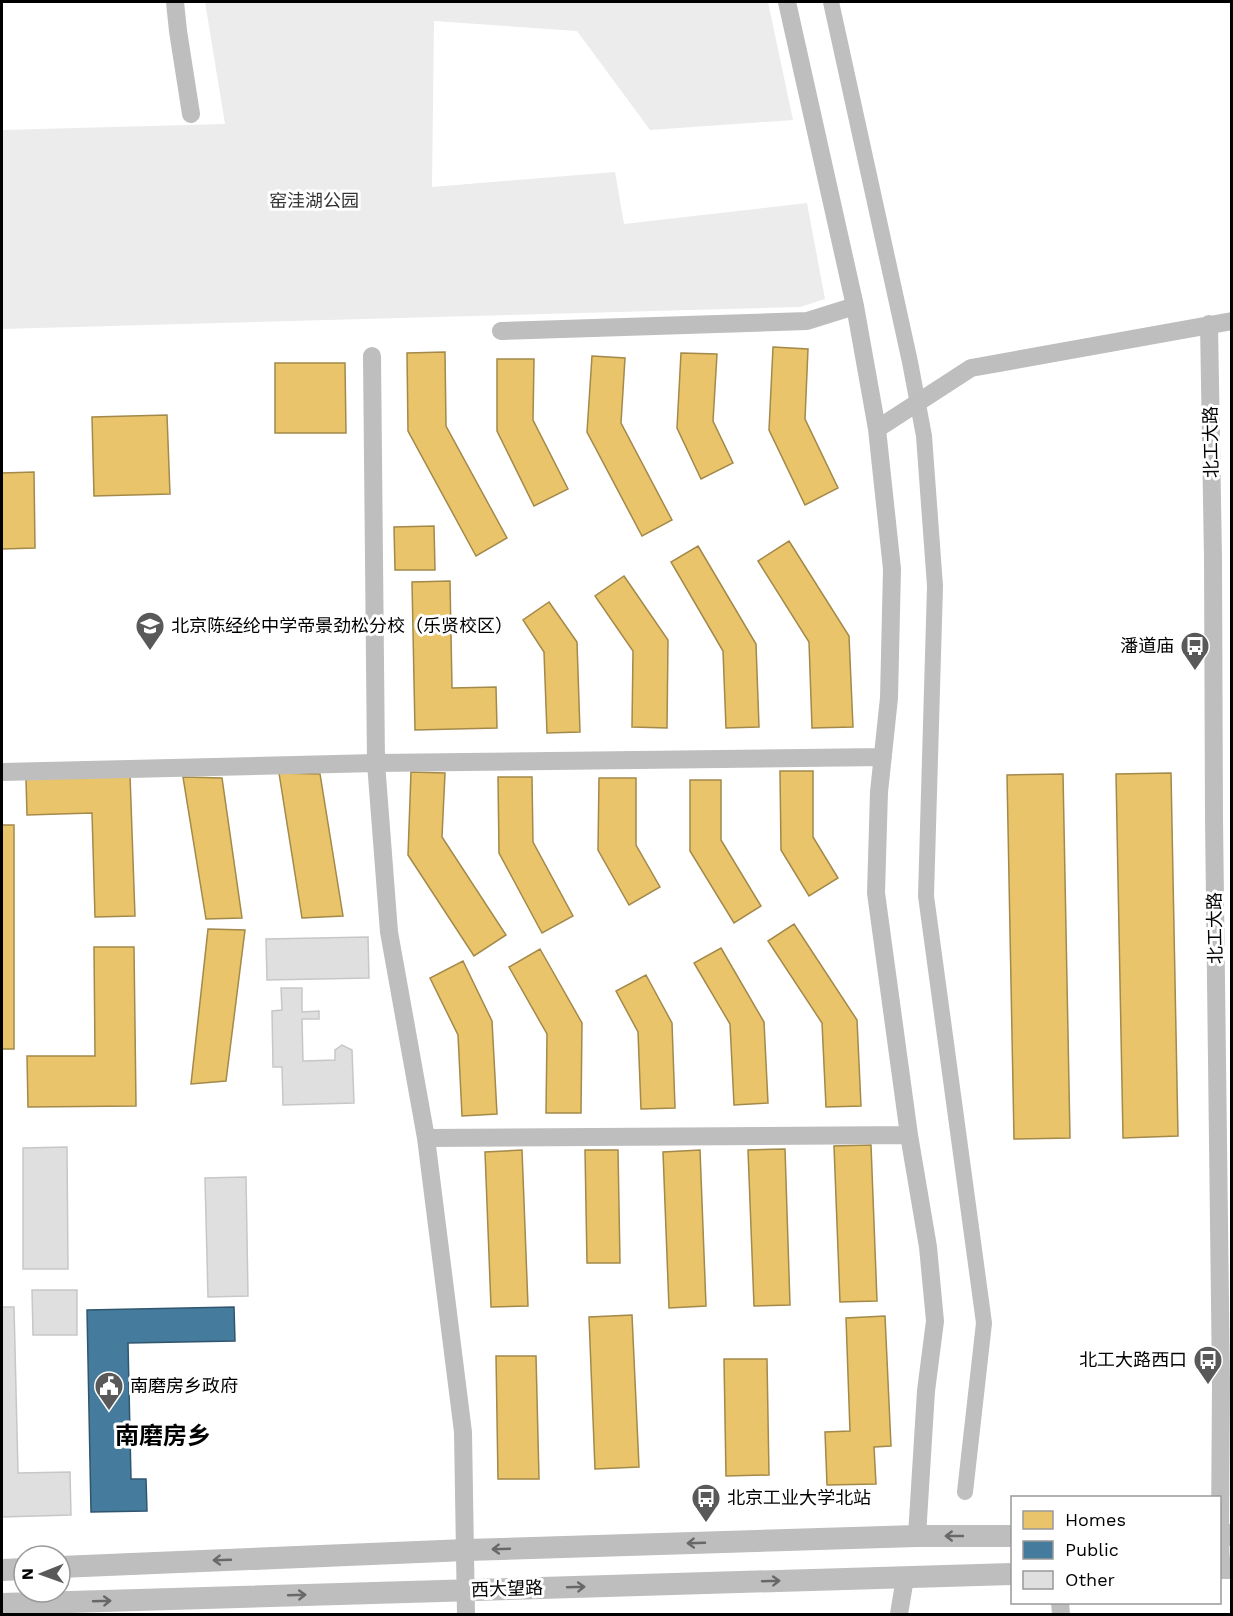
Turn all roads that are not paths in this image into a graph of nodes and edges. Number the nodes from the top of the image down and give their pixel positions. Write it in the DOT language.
graph roads {
  1 [pos="175,2"];
  2 [pos="787,2"];
  3 [pos="191,114"];
  4 [pos="855,306"];
  5 [pos="1232,321"];
  6 [pos="1209,324"];
  7 [pos="501,331"];
  8 [pos="372,356"];
  9 [pos="877,429"];
  10 [pos="883,757"];
  11 [pos="376,763"];
  12 [pos="2,772"];
  13 [pos="1223,819"];
  14 [pos="909,1135"];
  15 [pos="426,1138"];
  16 [pos="1220,1496"];
  17 [pos="917,1536"];
  18 [pos="1011,1536"];
  19 [pos="1221,1543"];
  20 [pos="466,1550"];
  21 [pos="72,1566"];
  22 [pos="1224,1568"];
  23 [pos="1011,1574"];
  24 [pos="905,1578"];
  25 [pos="465,1590"];
  26 [pos="2,1604"];
  27 [pos="466,1614"];
  28 [pos="898,1614"];
  1 -- 3 [label="street"];
  2 -- 4 [label="street"];
  4 -- 7 [label="street"];
  4 -- 9 [label="street"];
  5 -- 6 [label="street"];
  6 -- 9 [label="street"];
  6 -- 13 [label="street, 北工大路"];
  8 -- 11 [label="street"];
  9 -- 10 [label="street"];
  10 -- 11 [label="street"];
  10 -- 14 [label="street"];
  11 -- 12 [label="street"];
  11 -- 15 [label="street"];
  13 -- 16 [label="street, 北工大路"];
  14 -- 15 [label="street"];
  14 -- 17 [label="street"];
  15 -- 20 [label="street"];
  18 -- 17 [label="main road, one-way"];
  17 -- 20 [label="main road, one-way"];
  19 -- 22 [label="street, 北工大路"];
  20 -- 21 [label="main road, one-way"];
  20 -- 25 [label="street"];
  23 -- 24 [label="main road, 西大望路"];
  25 -- 24 [label="main road, 西大望路, one-way"];
  24 -- 28 [label="street"];
  26 -- 25 [label="main road, 西大望路, one-way"];
  25 -- 27 [label="street"];
}
